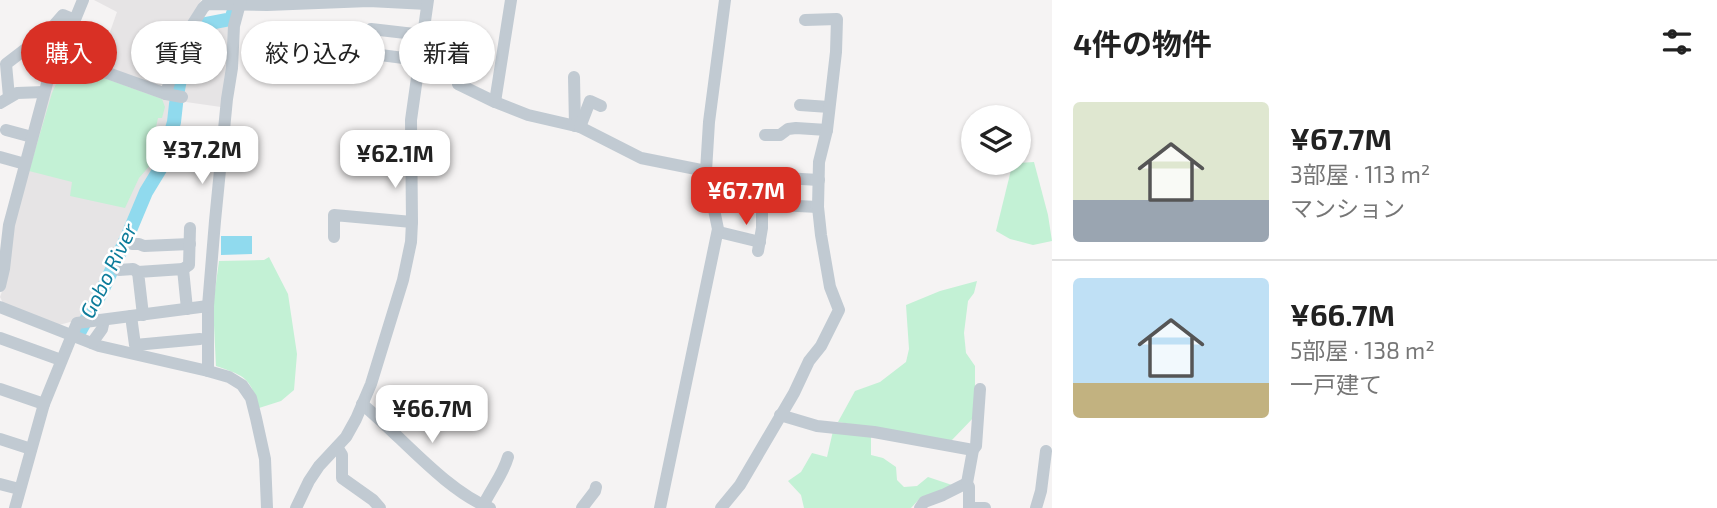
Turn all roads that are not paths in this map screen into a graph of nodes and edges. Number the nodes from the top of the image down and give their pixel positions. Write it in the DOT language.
graph roads {
  1 [pos="83,0"];
  2 [pos="511,0"];
  3 [pos="725,0"];
  4 [pos="323,1"];
  5 [pos="427,2"];
  6 [pos="238,4"];
  7 [pos="75,20"];
  8 [pos="805,20"];
  9 [pos="425,21"];
  10 [pos="117,76"];
  11 [pos="573,76"];
  12 [pos="46,84"];
  13 [pos="416,84"];
  14 [pos="458,84"];
  15 [pos="44,92"];
  16 [pos="4,100"];
  17 [pos="495,102"];
  18 [pos="800,104"];
  19 [pos="601,106"];
  20 [pos="829,107"];
  21 [pos="578,126"];
  22 [pos="6,130"];
  23 [pos="827,130"];
  24 [pos="765,135"];
  25 [pos="32,137"];
  26 [pos="0,157"];
  27 [pos="25,164"];
  28 [pos="706,171"];
  29 [pos="784,178"];
  30 [pos="818,180"];
  31 [pos="712,200"];
  32 [pos="762,204"];
  33 [pos="818,206"];
  34 [pos="6,210"];
  35 [pos="412,222"];
  36 [pos="190,228"];
  37 [pos="723,233"];
  38 [pos="334,237"];
  39 [pos="190,244"];
  40 [pos="3,254"];
  41 [pos="205,264"];
  42 [pos="186,267"];
  43 [pos="119,270"];
  44 [pos="142,272"];
  45 [pos="1,282"];
  46 [pos="0,307"];
  47 [pos="200,307"];
  48 [pos="137,315"];
  49 [pos="104,320"];
  50 [pos="0,338"];
  51 [pos="79,338"];
  52 [pos="200,339"];
  53 [pos="61,360"];
  54 [pos="208,371"];
  55 [pos="0,389"];
  56 [pos="980,389"];
  57 [pos="44,404"];
  58 [pos="362,404"];
  59 [pos="780,415"];
  60 [pos="0,439"];
  61 [pos="337,447"];
  62 [pos="31,449"];
  63 [pos="973,450"];
  64 [pos="1046,451"];
  65 [pos="509,457"];
  66 [pos="967,483"];
  67 [pos="0,484"];
  68 [pos="596,487"];
  69 [pos="19,489"];
  70 [pos="485,507"];
  71 [pos="15,508"];
  72 [pos="267,508"];
  73 [pos="296,508"];
  74 [pos="380,508"];
  75 [pos="582,508"];
  76 [pos="660,508"];
  77 [pos="721,508"];
  78 [pos="920,508"];
  79 [pos="969,508"];
  80 [pos="985,508"];
  81 [pos="1036,508"];
  1 -- 7 [label="street"];
  2 -- 17 [label="street"];
  3 -- 28 [label="street"];
  4 -- 5 [label="street"];
  4 -- 6 [label="street"];
  5 -- 9 [label="street"];
  6 -- 10 [label="street"];
  6 -- 47 [label="street"];
  7 -- 16 [label="street"];
  8 -- 20 [label="street"];
  11 -- 21 [label="street"];
  12 -- 15 [label="street"];
  13 -- 35 [label="street"];
  14 -- 17 [label="street"];
  15 -- 16 [label="street"];
  15 -- 25 [label="street"];
  17 -- 21 [label="street"];
  18 -- 20 [label="street"];
  19 -- 21 [label="street"];
  20 -- 23 [label="street"];
  21 -- 28 [label="street"];
  22 -- 25 [label="street"];
  23 -- 24 [label="street"];
  23 -- 30 [label="street"];
  25 -- 27 [label="street"];
  26 -- 27 [label="street"];
  27 -- 34 [label="street"];
  28 -- 31 [label="street"];
  29 -- 30 [label="street"];
  30 -- 33 [label="street"];
  31 -- 32 [label="street"];
  31 -- 76 [label="street"];
  32 -- 33 [label="street"];
  32 -- 37 [label="street"];
  33 -- 59 [label="street"];
  34 -- 40 [label="street"];
  35 -- 38 [label="street"];
  35 -- 58 [label="street"];
  36 -- 39 [label="street"];
  39 -- 42 [label="street"];
  39 -- 44 [label="street"];
  40 -- 45 [label="street"];
  41 -- 42 [label="street"];
  42 -- 44 [label="street"];
  42 -- 47 [label="street"];
  43 -- 44 [label="street"];
  44 -- 48 [label="street"];
  46 -- 51 [label="street"];
  47 -- 48 [label="street"];
  47 -- 54 [label="street"];
  48 -- 49 [label="street"];
  48 -- 52 [label="street"];
  49 -- 51 [label="street"];
  49 -- 51 [label="street"];
  50 -- 53 [label="street"];
  51 -- 53 [label="street"];
  51 -- 54 [label="street"];
  53 -- 57 [label="street"];
  54 -- 72 [label="street"];
  55 -- 57 [label="street"];
  56 -- 63 [label="street"];
  57 -- 62 [label="street"];
  58 -- 61 [label="street"];
  58 -- 70 [label="street"];
  59 -- 63 [label="street"];
  59 -- 77 [label="street"];
  60 -- 62 [label="street"];
  61 -- 73 [label="street"];
  61 -- 74 [label="street"];
  62 -- 69 [label="street"];
  63 -- 66 [label="street"];
  64 -- 81 [label="street"];
  65 -- 70 [label="street"];
  66 -- 78 [label="street"];
  66 -- 79 [label="street"];
  67 -- 69 [label="street"];
  68 -- 75 [label="street"];
  69 -- 71 [label="street"];
  79 -- 80 [label="street"];
}
